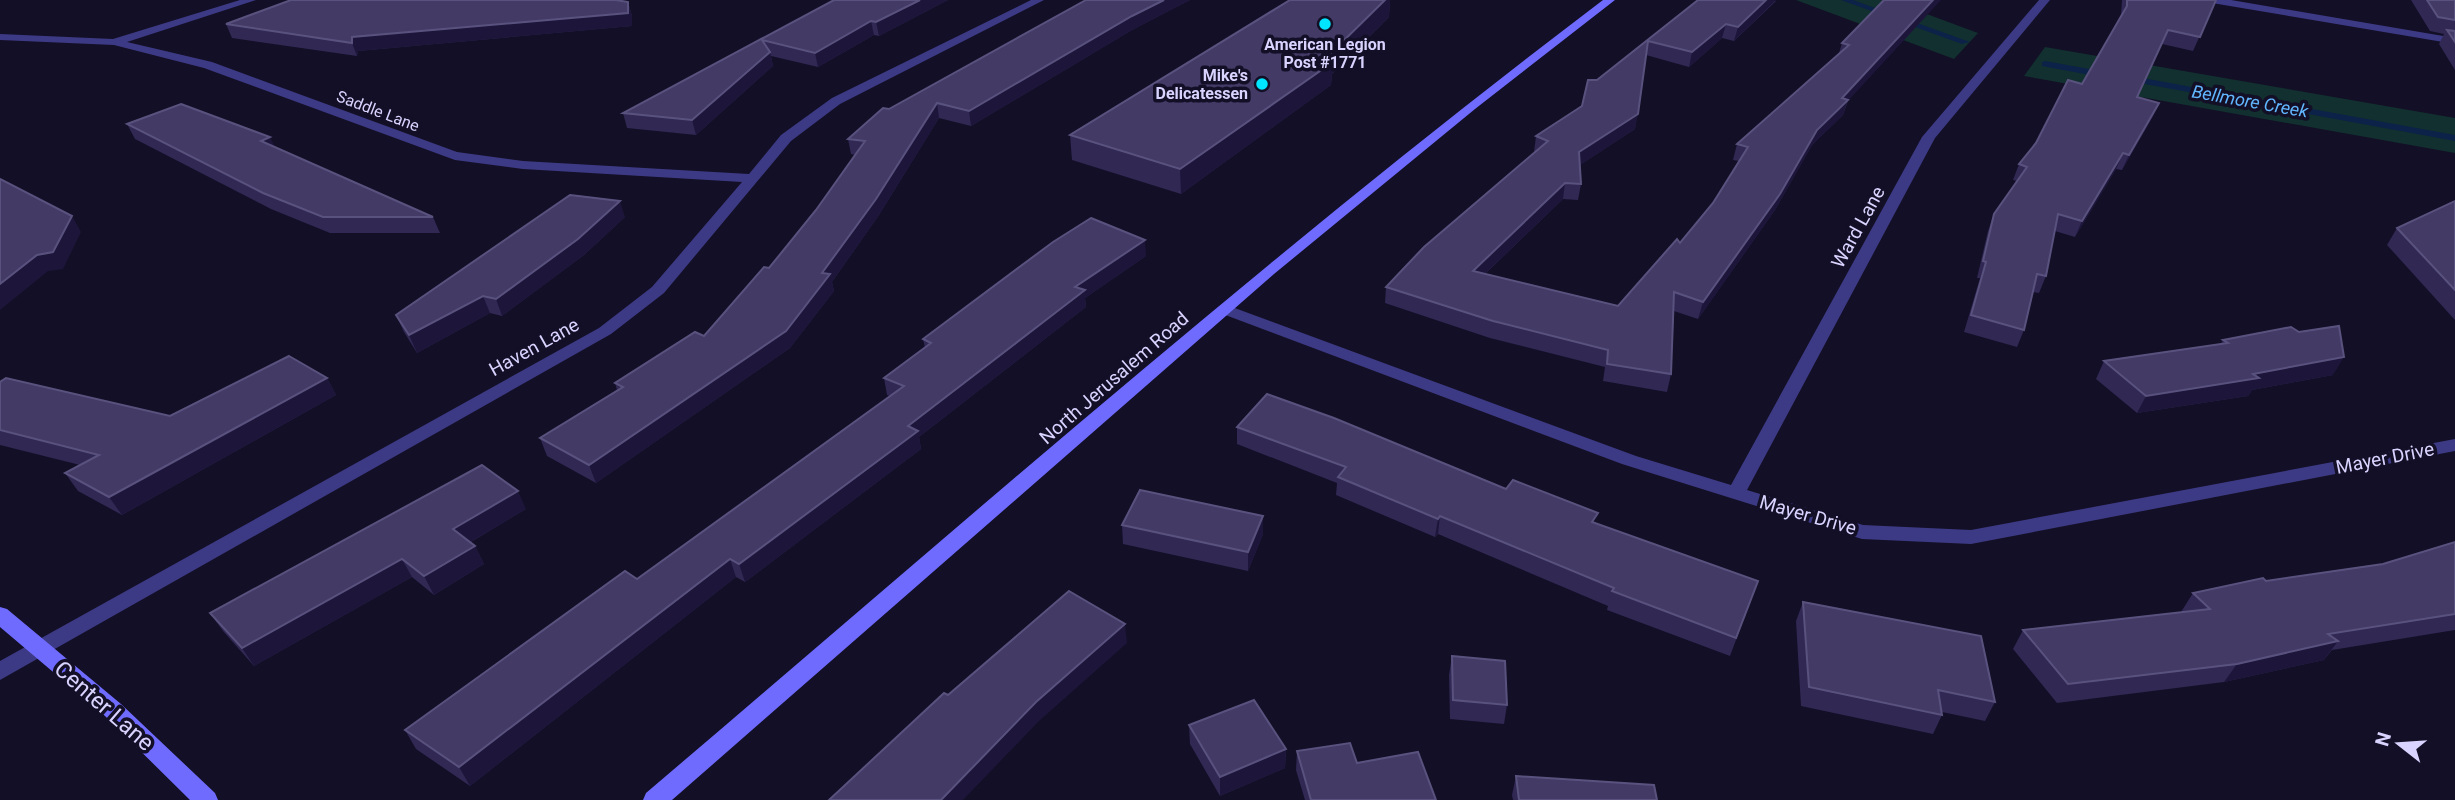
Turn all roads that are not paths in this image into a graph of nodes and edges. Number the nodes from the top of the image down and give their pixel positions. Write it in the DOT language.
graph roads {
  1 [pos="251,0"];
  2 [pos="1039,0"];
  3 [pos="1611,0"];
  4 [pos="2045,0"];
  5 [pos="2212,0"];
  6 [pos="0,37"];
  7 [pos="2455,41"];
  8 [pos="114,42"];
  9 [pos="751,178"];
  10 [pos="1226,310"];
  11 [pos="2455,444"];
  12 [pos="1735,494"];
  13 [pos="0,615"];
  14 [pos="38,649"];
  15 [pos="0,671"];
  16 [pos="206,800"];
  17 [pos="655,800"];
  1 -- 8 [label="street"];
  2 -- 9 [label="street, Haven Lane"];
  3 -- 10 [label="main road, North Jerusalem Road"];
  4 -- 12 [label="street, Ward Lane"];
  5 -- 7 [label="street"];
  6 -- 8 [label="street, Saddle Lane"];
  8 -- 9 [label="street, Saddle Lane"];
  9 -- 14 [label="street, Haven Lane"];
  10 -- 12 [label="street, Mayer Drive"];
  10 -- 17 [label="main road, North Jerusalem Road"];
  11 -- 12 [label="street, Mayer Drive"];
  13 -- 14 [label="main road, Center Lane"];
  14 -- 15 [label="street, Haven Lane"];
  14 -- 16 [label="main road, Center Lane"];
}
